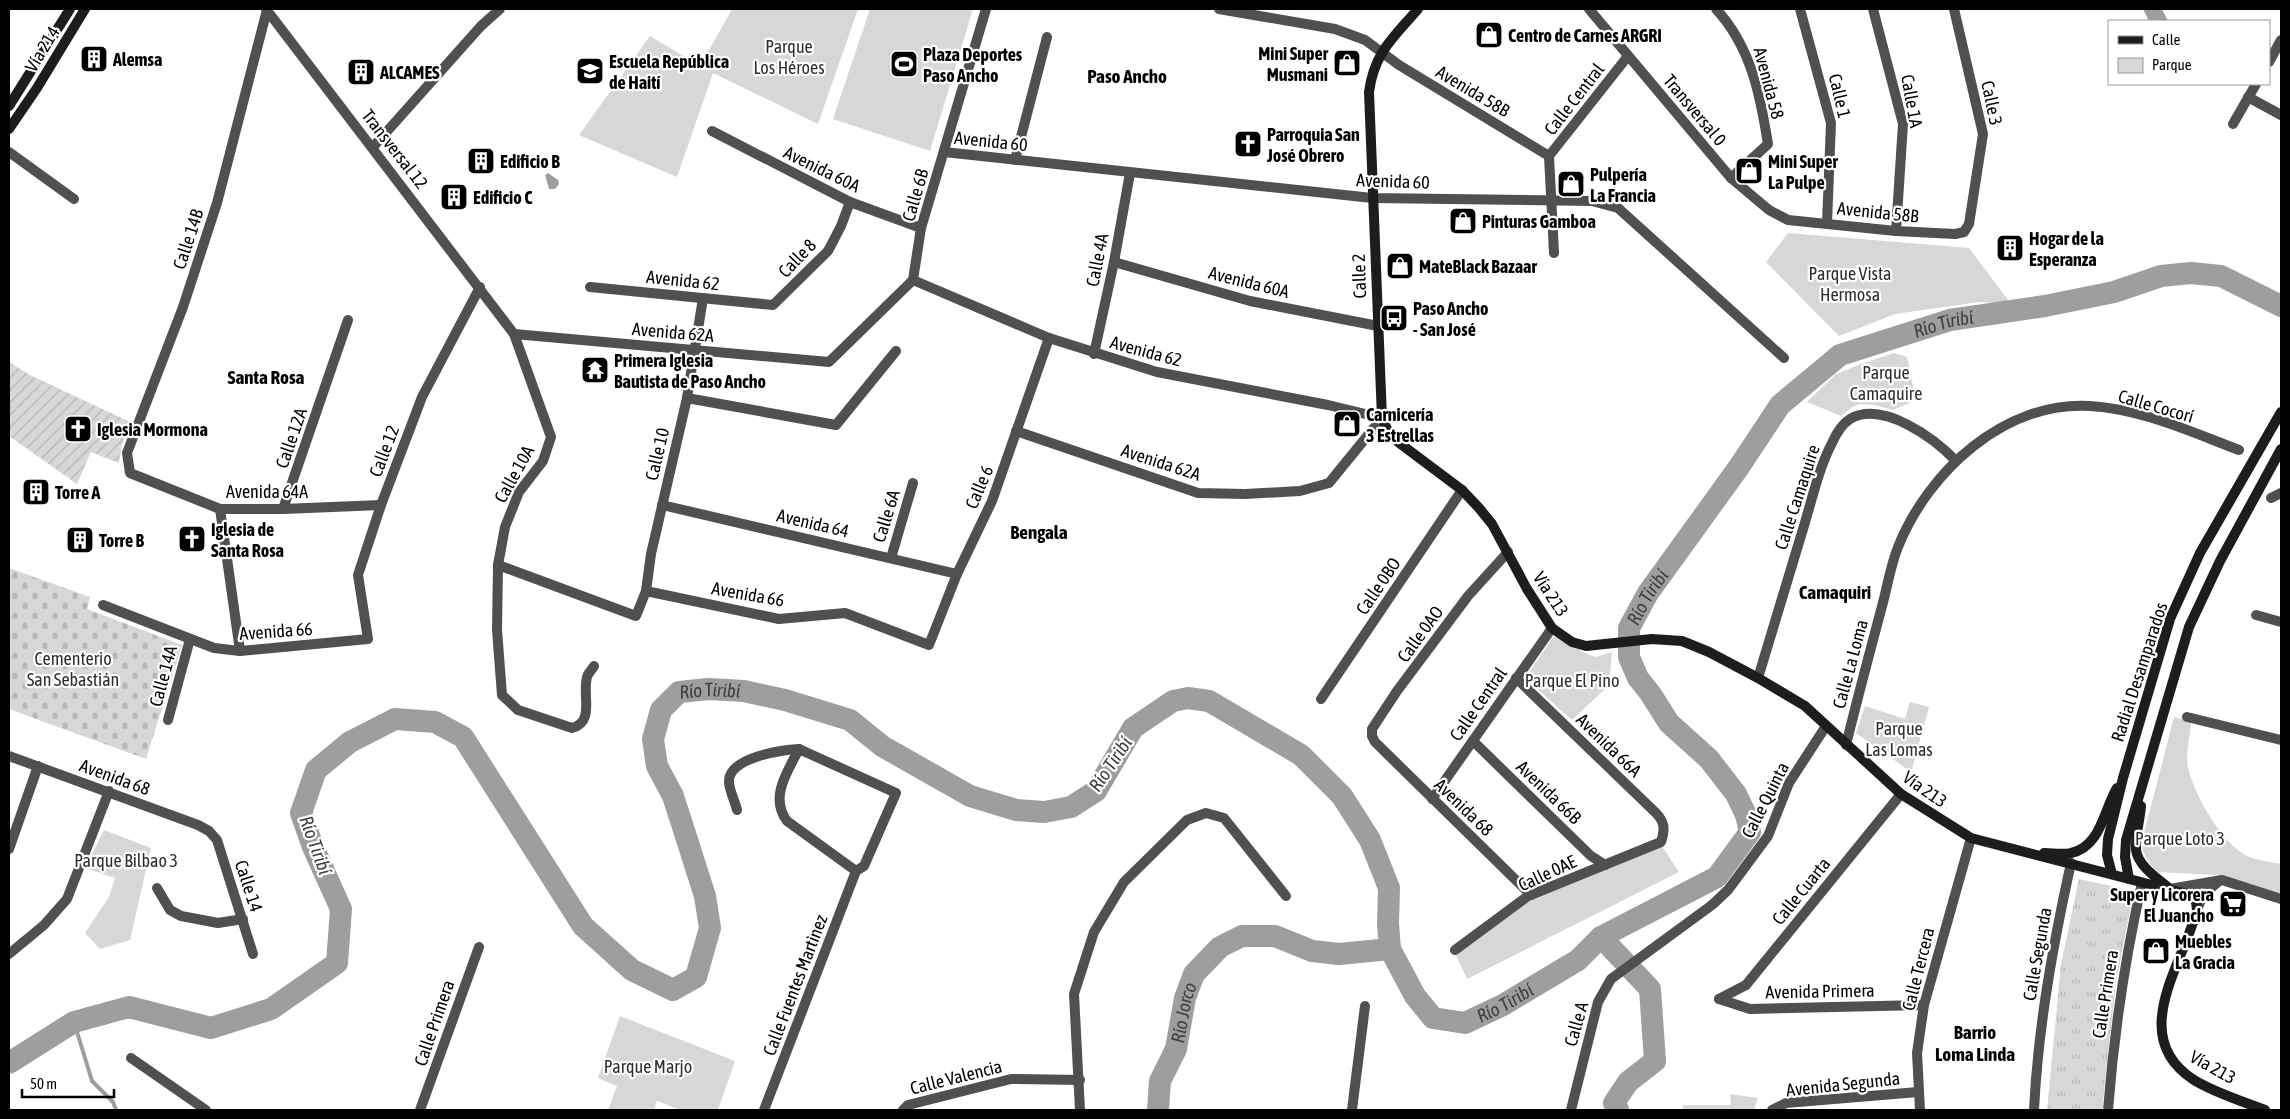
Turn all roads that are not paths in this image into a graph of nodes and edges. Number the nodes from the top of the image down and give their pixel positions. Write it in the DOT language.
graph roads {
  1 [pos="70,9"];
  2 [pos="84,9"];
  3 [pos="267,9"];
  4 [pos="500,9"];
  5 [pos="986,9"];
  6 [pos="1219,9"];
  7 [pos="1418,9"];
  8 [pos="1589,9"];
  9 [pos="1716,9"];
  10 [pos="1800,9"];
  11 [pos="1873,9"];
  12 [pos="1954,9"];
  13 [pos="1048,37"];
  14 [pos="2281,40"];
  15 [pos="1382,52"];
  16 [pos="1628,56"];
  17 [pos="2270,60"];
  18 [pos="2255,85"];
  19 [pos="2248,97"];
  20 [pos="9,106"];
  21 [pos="2281,115"];
  22 [pos="2232,124"];
  23 [pos="9,129"];
  24 [pos="712,132"];
  25 [pos="373,148"];
  26 [pos="9,152"];
  27 [pos="944,152"];
  28 [pos="1549,156"];
  29 [pos="1015,160"];
  30 [pos="1130,173"];
  31 [pos="1731,178"];
  32 [pos="1372,198"];
  33 [pos="74,199"];
  34 [pos="1552,200"];
  35 [pos="850,202"];
  36 [pos="1788,220"];
  37 [pos="1827,223"];
  38 [pos="921,228"];
  39 [pos="1896,231"];
  40 [pos="1964,232"];
  41 [pos="1554,253"];
  42 [pos="1114,262"];
  43 [pos="913,280"];
  44 [pos="480,287"];
  45 [pos="590,287"];
  46 [pos="703,298"];
  47 [pos="773,306"];
  48 [pos="348,320"];
  49 [pos="1378,326"];
  50 [pos="514,334"];
  51 [pos="1049,338"];
  52 [pos="694,350"];
  53 [pos="896,351"];
  54 [pos="1094,354"];
  55 [pos="1784,358"];
  56 [pos="687,398"];
  57 [pos="2281,412"];
  58 [pos="1382,418"];
  59 [pos="1016,431"];
  60 [pos="2281,449"];
  61 [pos="2239,450"];
  62 [pos="1956,462"];
  63 [pos="130,473"];
  64 [pos="913,483"];
  65 [pos="1462,490"];
  66 [pos="2281,493"];
  67 [pos="2271,498"];
  68 [pos="380,505"];
  69 [pos="662,505"];
  70 [pos="220,509"];
  71 [pos="283,509"];
  72 [pos="1508,552"];
  73 [pos="891,558"];
  74 [pos="498,565"];
  75 [pos="956,574"];
  76 [pos="646,591"];
  77 [pos="103,605"];
  78 [pos="2256,615"];
  79 [pos="2281,622"];
  80 [pos="1552,628"];
  81 [pos="190,639"];
  82 [pos="368,639"];
  83 [pos="929,645"];
  84 [pos="240,651"];
  85 [pos="594,666"];
  86 [pos="1516,678"];
  87 [pos="1758,678"];
  88 [pos="1321,699"];
  89 [pos="2187,718"];
  90 [pos="168,720"];
  91 [pos="1826,726"];
  92 [pos="2281,740"];
  93 [pos="1473,741"];
  94 [pos="1375,742"];
  95 [pos="1846,745"];
  96 [pos="799,749"];
  97 [pos="9,756"];
  98 [pos="38,766"];
  99 [pos="2123,778"];
  100 [pos="2142,787"];
  101 [pos="109,791"];
  102 [pos="1901,794"];
  103 [pos="1432,799"];
  104 [pos="737,810"];
  105 [pos="209,831"];
  106 [pos="2098,832"];
  107 [pos="1971,838"];
  108 [pos="1661,842"];
  109 [pos="9,849"];
  110 [pos="2022,852"];
  111 [pos="2071,863"];
  112 [pos="1605,865"];
  113 [pos="856,871"];
  114 [pos="2112,874"];
  115 [pos="2129,879"];
  116 [pos="2222,880"];
  117 [pos="2142,883"];
  118 [pos="156,888"];
  119 [pos="2170,889"];
  120 [pos="1531,895"];
  121 [pos="1286,896"];
  122 [pos="2281,899"];
  123 [pos="2197,910"];
  124 [pos="243,920"];
  125 [pos="479,947"];
  126 [pos="1455,950"];
  127 [pos="9,954"];
  128 [pos="253,954"];
  129 [pos="1636,960"];
  130 [pos="1719,999"];
  131 [pos="1924,1005"];
  132 [pos="1365,1006"];
  133 [pos="130,1058"];
  134 [pos="1080,1080"];
  135 [pos="1918,1092"];
  136 [pos="206,1110"];
  137 [pos="420,1110"];
  138 [pos="764,1110"];
  139 [pos="903,1110"];
  140 [pos="1080,1110"];
  141 [pos="1352,1110"];
  142 [pos="1571,1110"];
  143 [pos="1772,1110"];
  144 [pos="1920,1110"];
  145 [pos="2034,1110"];
  146 [pos="2108,1110"];
  147 [pos="2265,1110"];
  1 -- 20 [label="main road, Vía 214"];
  2 -- 23 [label="main road, Vía 214"];
  3 -- 25 [label="street, Transversal 12"];
  3 -- 63 [label="street, Calle 14B"];
  4 -- 25 [label="street"];
  5 -- 27 [label="street, Calle 6B"];
  6 -- 15 [label="street"];
  7 -- 15 [label="main road, Calle 2"];
  8 -- 16 [label="street, Transversal 0"];
  9 -- 31 [label="street, Avenida 58"];
  10 -- 37 [label="street, Calle 1"];
  11 -- 39 [label="street, Calle 1A"];
  12 -- 40 [label="street, Calle 3"];
  13 -- 29 [label="street"];
  14 -- 17 [label="street"];
  15 -- 28 [label="street, Avenida 58B"];
  15 -- 32 [label="main road, Calle 2"];
  16 -- 28 [label="street, Calle Central"];
  16 -- 31 [label="street, Transversal 0"];
  18 -- 19 [label="street"];
  19 -- 21 [label="street"];
  19 -- 22 [label="street"];
  24 -- 35 [label="street, Avenida 60A"];
  25 -- 44 [label="street, Transversal 12"];
  26 -- 33 [label="street"];
  27 -- 29 [label="street, Avenida 60"];
  27 -- 38 [label="street, Calle 6B"];
  28 -- 34 [label="street, Calle Central"];
  29 -- 30 [label="street, Avenida 60"];
  30 -- 32 [label="street, Avenida 60"];
  30 -- 42 [label="street, Calle 4A"];
  31 -- 36 [label="street, Transversal 0"];
  32 -- 34 [label="street, Avenida 60"];
  32 -- 49 [label="main road, Calle 2"];
  34 -- 41 [label="street, Calle Central"];
  34 -- 55 [label="street, Avenida 60"];
  35 -- 38 [label="street, Avenida 60A"];
  35 -- 47 [label="street, Calle 8"];
  36 -- 37 [label="street, Avenida 58B"];
  37 -- 39 [label="street, Avenida 58B"];
  38 -- 43 [label="street, Calle 6B"];
  39 -- 40 [label="street, Avenida 58B"];
  42 -- 49 [label="street, Avenida 60A"];
  42 -- 54 [label="street, Calle 4A"];
  43 -- 51 [label="street, Avenida 62"];
  43 -- 52 [label="street, Avenida 62A"];
  44 -- 50 [label="street, Transversal 12"];
  44 -- 68 [label="street, Calle 12"];
  45 -- 46 [label="street, Avenida 62"];
  46 -- 47 [label="street, Avenida 62"];
  46 -- 52 [label="street, Calle 10"];
  48 -- 71 [label="street, Calle 12A"];
  49 -- 58 [label="main road, Calle 2"];
  50 -- 52 [label="street, Avenida 62A"];
  50 -- 74 [label="street, Calle 10A"];
  51 -- 54 [label="street, Avenida 62"];
  51 -- 59 [label="street, Calle 6"];
  52 -- 56 [label="street, Calle 10"];
  53 -- 56 [label="street"];
  54 -- 58 [label="street, Avenida 62"];
  56 -- 69 [label="street, Calle 10"];
  57 -- 99 [label="main road, Radial Desamparados"];
  58 -- 59 [label="street, Avenida 62A"];
  58 -- 65 [label="main road, Vía 213"];
  59 -- 75 [label="street, Calle 6"];
  60 -- 100 [label="main road, Radial Desamparados"];
  61 -- 62 [label="street, Calle Cocorí"];
  62 -- 87 [label="street, Calle Camaquire"];
  62 -- 95 [label="street, Calle La Loma"];
  63 -- 70 [label="street, Avenida 64A"];
  64 -- 73 [label="street, Calle 6A"];
  65 -- 72 [label="main road, Vía 213"];
  65 -- 88 [label="street, Calle 0BO"];
  66 -- 67 [label="street"];
  68 -- 71 [label="street, Avenida 64A"];
  68 -- 82 [label="street, Calle 12"];
  69 -- 73 [label="street, Avenida 64"];
  69 -- 76 [label="street, Calle 10"];
  70 -- 71 [label="street, Avenida 64A"];
  70 -- 84 [label="street"];
  72 -- 80 [label="main road, Vía 213"];
  72 -- 94 [label="street, Calle 0AO"];
  73 -- 75 [label="street, Avenida 64"];
  74 -- 76 [label="street, Calle 10"];
  74 -- 85 [label="street, Calle 10A"];
  75 -- 83 [label="street, Calle 6"];
  76 -- 83 [label="street, Avenida 66"];
  77 -- 81 [label="street, Avenida 66"];
  78 -- 79 [label="street"];
  80 -- 86 [label="street, Calle Central"];
  80 -- 87 [label="main road, Vía 213"];
  81 -- 84 [label="street, Avenida 66"];
  81 -- 90 [label="street, Calle 14A"];
  82 -- 84 [label="street, Avenida 66"];
  86 -- 93 [label="street, Calle Central"];
  86 -- 108 [label="street, Avenida 66A"];
  87 -- 91 [label="main road, Vía 213"];
  89 -- 92 [label="street"];
  91 -- 95 [label="main road, Vía 213"];
  91 -- 129 [label="street, Calle Quinta"];
  93 -- 103 [label="street, Calle Central"];
  93 -- 112 [label="street, Avenida 66B"];
  94 -- 103 [label="street, Avenida 68"];
  95 -- 102 [label="main road, Vía 213"];
  96 -- 104 [label="street"];
  96 -- 113 [label="street"];
  96 -- 113 [label="street, Calle Fuentes Martìnez"];
  97 -- 98 [label="street, Avenida 68"];
  98 -- 101 [label="street, Avenida 68"];
  98 -- 109 [label="street"];
  99 -- 106 [label="main road"];
  99 -- 114 [label="main road, Radial Desamparados"];
  100 -- 115 [label="main road, Radial Desamparados"];
  100 -- 119 [label="main road"];
  101 -- 105 [label="street, Avenida 68"];
  101 -- 127 [label="street"];
  102 -- 107 [label="main road, Vía 213"];
  102 -- 130 [label="street, Calle Cuarta"];
  103 -- 120 [label="street, Avenida 68"];
  105 -- 124 [label="street, Calle 14"];
  106 -- 110 [label="main road"];
  106 -- 111 [label="main road"];
  107 -- 110 [label="main road, Vía 213"];
  107 -- 131 [label="street, Calle Tercera"];
  108 -- 112 [label="street, Calle 0AE"];
  110 -- 111 [label="main road, Vía 213"];
  111 -- 114 [label="main road, Vía 213"];
  111 -- 145 [label="street, Calle Segunda"];
  112 -- 120 [label="street, Calle 0AE"];
  113 -- 138 [label="street, Calle Fuentes Martìnez"];
  114 -- 115 [label="main road, Vía 213"];
  115 -- 117 [label="main road, Vía 213"];
  116 -- 119 [label="street"];
  116 -- 122 [label="street"];
  116 -- 123 [label="street"];
  117 -- 119 [label="main road, Vía 213"];
  117 -- 146 [label="street, Calle Primera"];
  118 -- 124 [label="street"];
  119 -- 123 [label="main road, Vía 213"];
  120 -- 126 [label="street, Calle 0AE"];
  121 -- 134 [label="street"];
  123 -- 147 [label="main road, Vía 213"];
  124 -- 128 [label="street, Calle 14"];
  125 -- 137 [label="street, Calle Primera"];
  129 -- 142 [label="street, Calle A"];
  130 -- 131 [label="street, Avenida Primera"];
  131 -- 135 [label="street, Calle Tercera"];
  132 -- 141 [label="street"];
  133 -- 136 [label="street"];
  134 -- 139 [label="street, Calle Valencia"];
  134 -- 140 [label="street"];
  135 -- 143 [label="street, Avenida Segunda"];
  135 -- 144 [label="street, Calle Tercera"];
}
